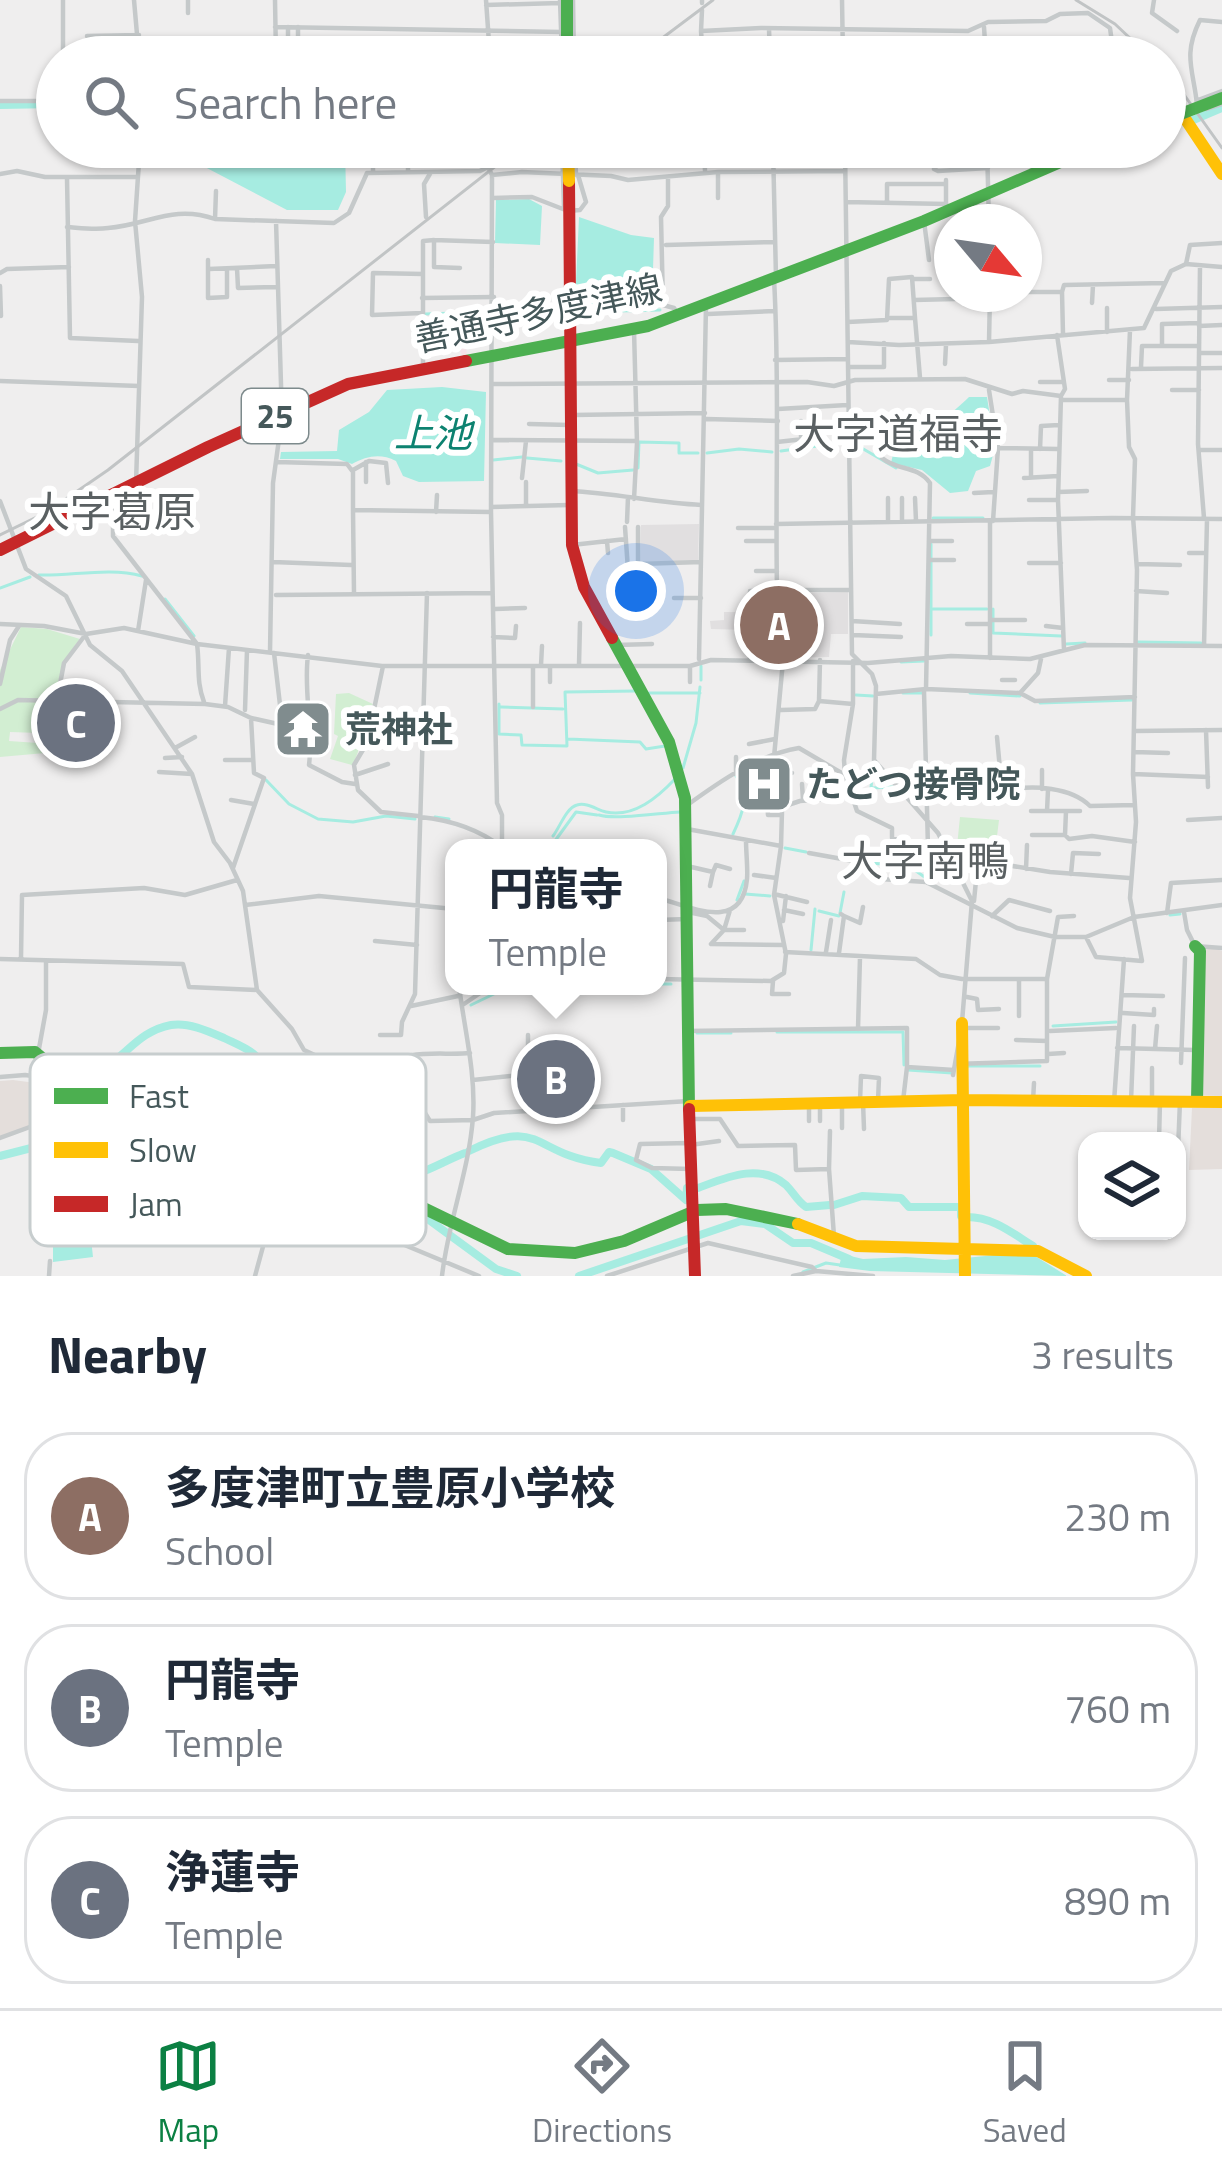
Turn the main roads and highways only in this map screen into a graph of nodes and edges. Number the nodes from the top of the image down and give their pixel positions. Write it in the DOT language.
graph roads {
  1 [pos="565,1"];
  2 [pos="564,36"];
  3 [pos="1222,98"];
  4 [pos="1186,111"];
  5 [pos="1186,120"];
  6 [pos="570,168"];
  7 [pos="1049,168"];
  8 [pos="1222,174"];
  9 [pos="571,344"];
  10 [pos="0,550"];
  11 [pos="1196,946"];
  12 [pos="962,1027"];
  13 [pos="0,1053"];
  14 [pos="38,1054"];
  15 [pos="964,1100"];
  16 [pos="1197,1101"];
  17 [pos="1222,1102"];
  18 [pos="690,1109"];
  19 [pos="426,1211"];
  20 [pos="692,1212"];
  21 [pos="965,1250"];
  22 [pos="694,1276"];
  23 [pos="965,1276"];
  24 [pos="1086,1276"];
  1 -- 2 [label="main road"];
  3 -- 4 [label="main road, bridge"];
  5 -- 8 [label="main road"];
  6 -- 9 [label="main road, bridge"];
  7 -- 9 [label="main road, 善通寺多度津線 / 25"];
  9 -- 10 [label="main road, 善通寺多度津線 / 25"];
  9 -- 18 [label="main road"];
  11 -- 16 [label="main road"];
  12 -- 15 [label="main road"];
  13 -- 14 [label="main road"];
  15 -- 16 [label="main road"];
  15 -- 18 [label="main road"];
  15 -- 21 [label="main road"];
  16 -- 17 [label="main road"];
  18 -- 20 [label="main road"];
  19 -- 20 [label="main road"];
  20 -- 21 [label="main road"];
  20 -- 22 [label="main road"];
  21 -- 23 [label="main road"];
  21 -- 24 [label="main road"];
}
